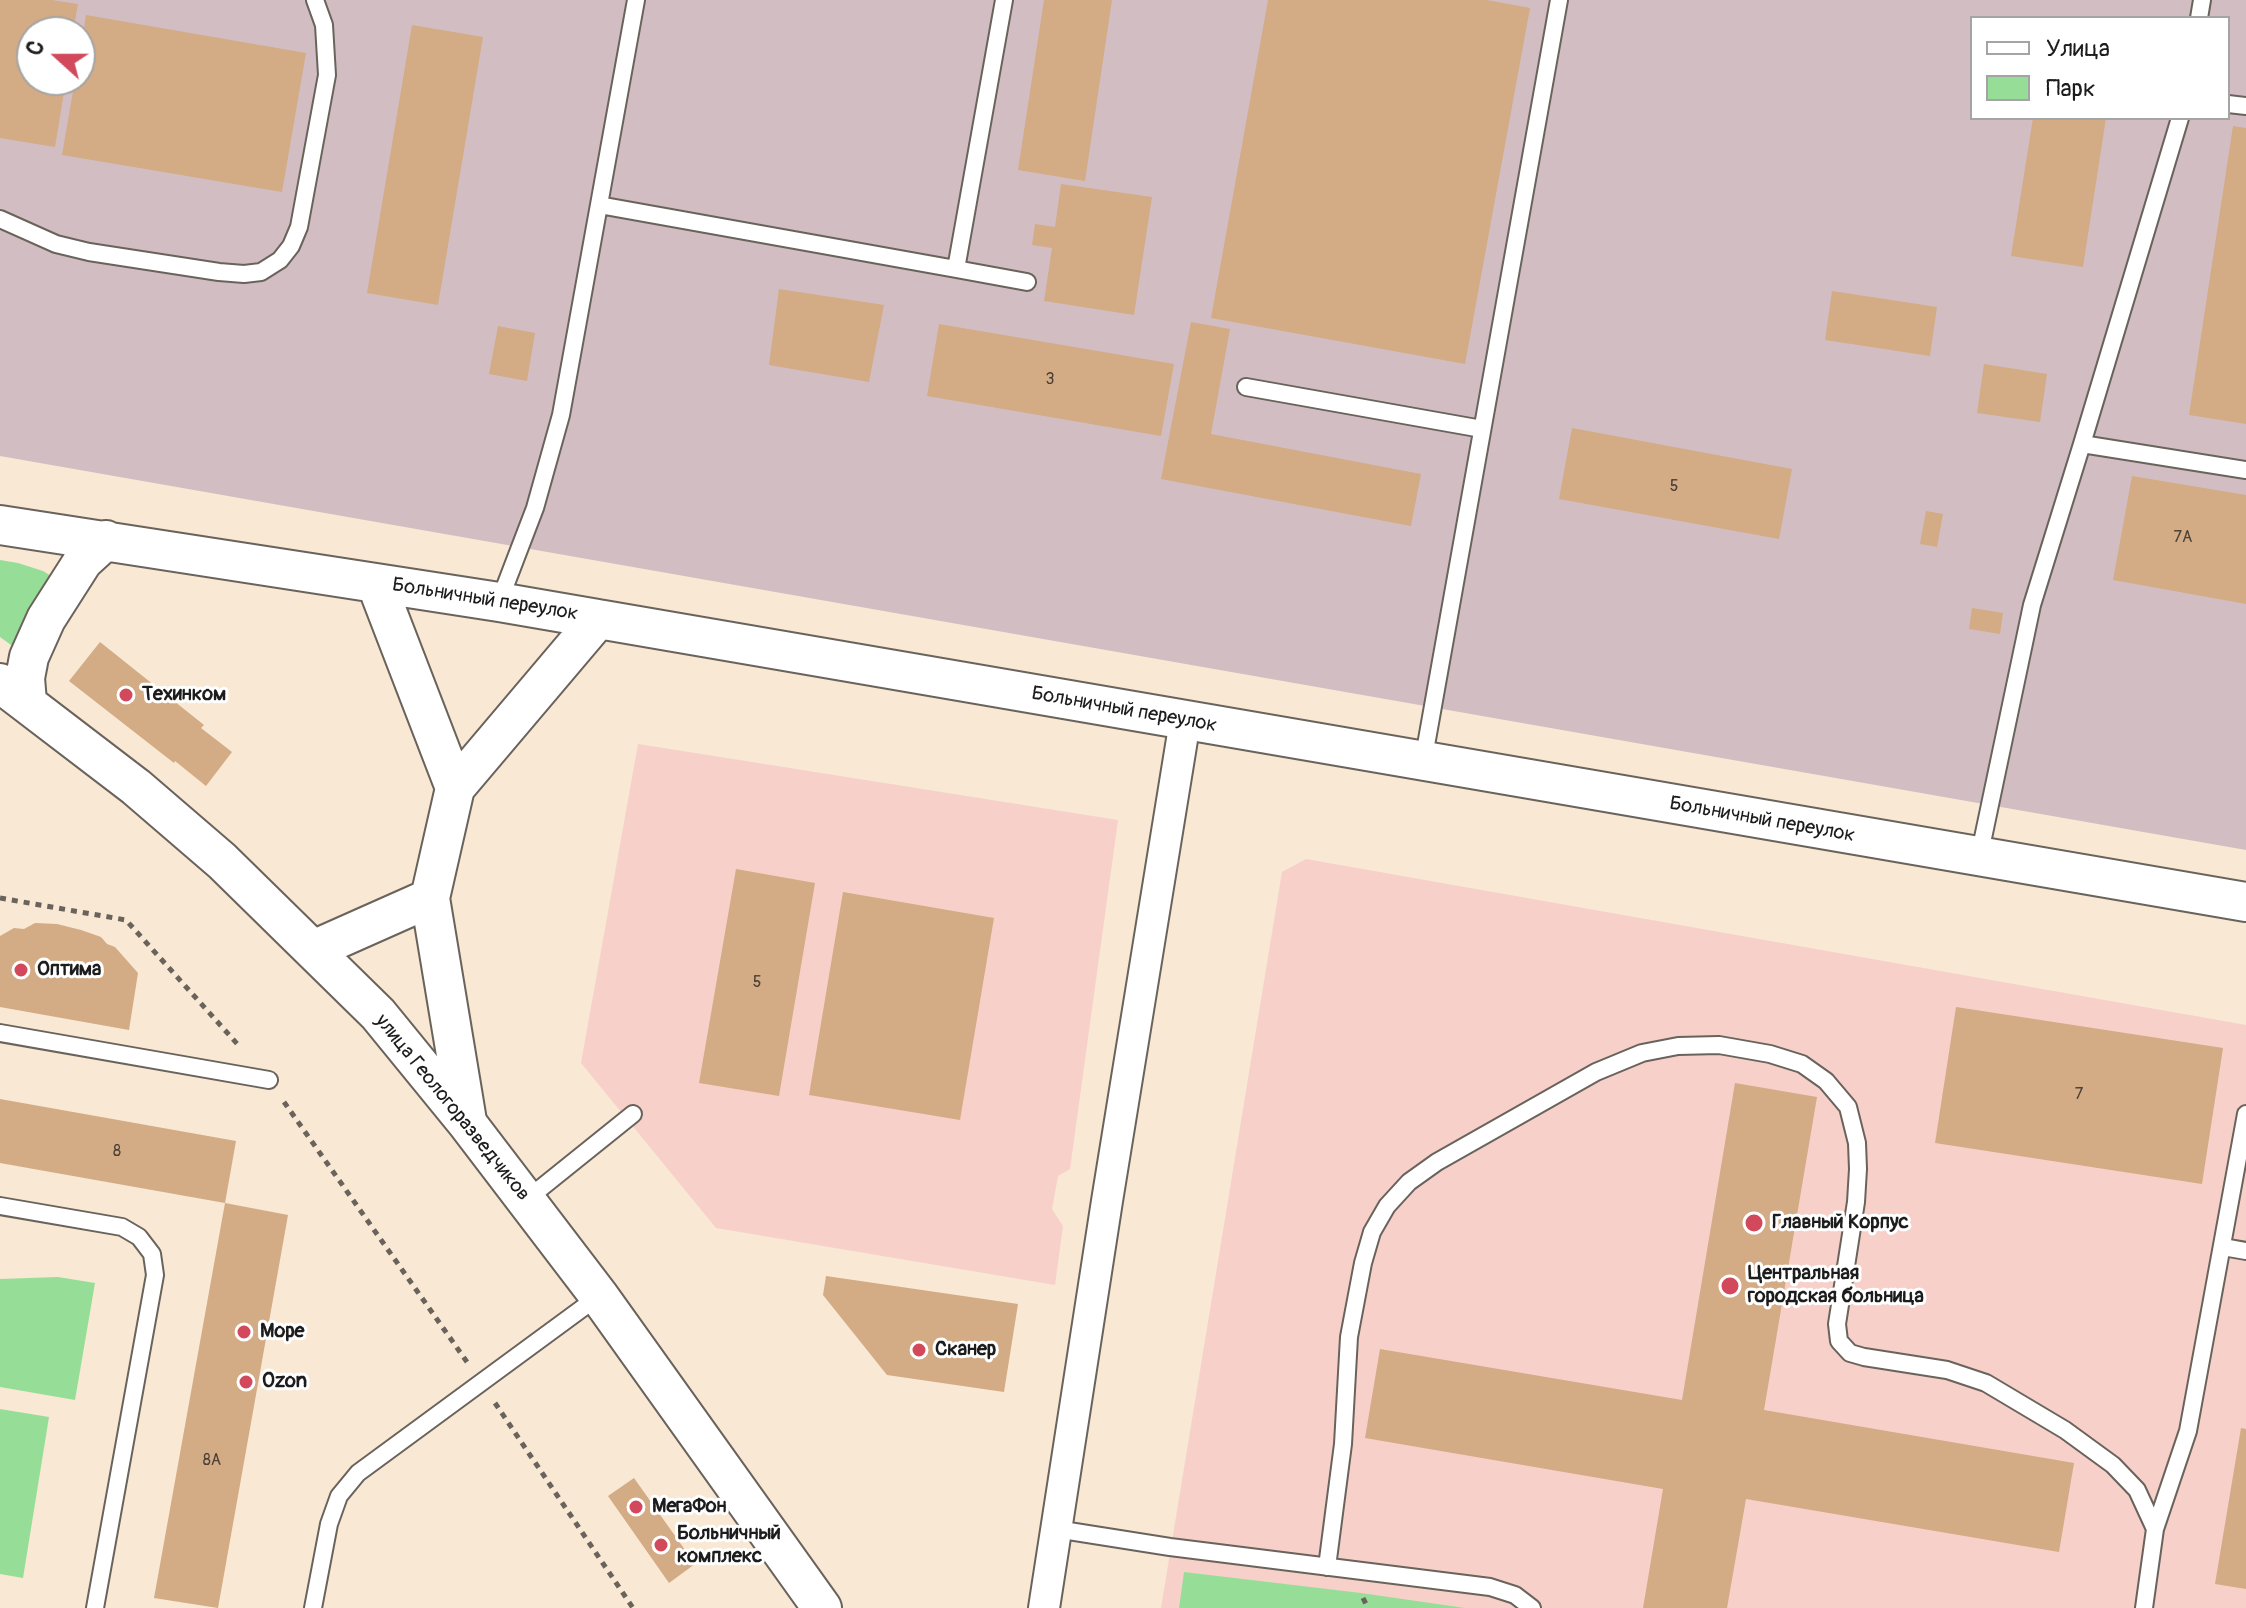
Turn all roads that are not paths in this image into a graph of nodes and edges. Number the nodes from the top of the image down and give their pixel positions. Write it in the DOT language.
graph roads {
  1 [pos="315,0"];
  2 [pos="636,0"];
  3 [pos="1004,0"];
  4 [pos="1559,0"];
  5 [pos="2179,120"];
  6 [pos="599,205"];
  7 [pos="0,219"];
  8 [pos="956,269"];
  9 [pos="1027,282"];
  10 [pos="1246,387"];
  11 [pos="1482,429"];
  12 [pos="2082,444"];
  13 [pos="2246,470"];
  14 [pos="0,525"];
  15 [pos="106,540"];
  16 [pos="376,583"];
  17 [pos="499,602"];
  18 [pos="598,619"];
  19 [pos="13,693"];
  20 [pos="1185,721"];
  21 [pos="1423,762"];
  22 [pos="455,788"];
  23 [pos="1979,857"];
  24 [pos="430,898"];
  25 [pos="2246,902"];
  26 [pos="313,950"];
  27 [pos="0,1033"];
  28 [pos="269,1080"];
  29 [pos="633,1114"];
  30 [pos="2246,1114"];
  31 [pos="467,1123"];
  32 [pos="526,1200"];
  33 [pos="0,1206"];
  34 [pos="2223,1247"];
  35 [pos="2246,1251"];
  36 [pos="599,1296"];
  37 [pos="1056,1529"];
  38 [pos="2155,1529"];
  39 [pos="1327,1567"];
  40 [pos="95,1608"];
  41 [pos="313,1608"];
  42 [pos="822,1608"];
  43 [pos="1044,1608"];
  44 [pos="1532,1608"];
  45 [pos="2144,1608"];
  1 -- 7 [label="lane"];
  2 -- 6 [label="lane"];
  3 -- 8 [label="lane"];
  4 -- 11 [label="lane"];
  5 -- 12 [label="lane"];
  6 -- 8 [label="lane"];
  6 -- 17 [label="lane"];
  8 -- 9 [label="lane"];
  10 -- 11 [label="lane"];
  11 -- 21 [label="lane"];
  12 -- 13 [label="lane"];
  12 -- 23 [label="lane"];
  14 -- 15 [label="street, Больничный переулок"];
  15 -- 16 [label="street, Больничный переулок"];
  15 -- 19 [label="street"];
  16 -- 17 [label="street, Больничный переулок"];
  16 -- 22 [label="street"];
  17 -- 18 [label="street, Больничный переулок"];
  18 -- 20 [label="street, Больничный переулок"];
  18 -- 22 [label="street"];
  19 -- 26 [label="street, улица Геологоразведчиков"];
  20 -- 21 [label="street, Больничный переулок"];
  20 -- 37 [label="street"];
  21 -- 23 [label="street, Больничный переулок"];
  22 -- 24 [label="street"];
  23 -- 25 [label="street, Больничный переулок"];
  24 -- 26 [label="street"];
  24 -- 31 [label="street"];
  26 -- 31 [label="street, улица Геологоразведчиков"];
  27 -- 28 [label="lane"];
  29 -- 32 [label="lane"];
  30 -- 34 [label="lane"];
  31 -- 32 [label="street, улица Геологоразведчиков"];
  32 -- 36 [label="street, улица Геологоразведчиков"];
  33 -- 40 [label="lane"];
  34 -- 35 [label="lane"];
  34 -- 38 [label="lane"];
  36 -- 41 [label="lane"];
  36 -- 42 [label="street, улица Геологоразведчиков"];
  37 -- 39 [label="lane"];
  37 -- 43 [label="street"];
  38 -- 39 [label="lane"];
  38 -- 45 [label="lane"];
  39 -- 44 [label="lane"];
}
